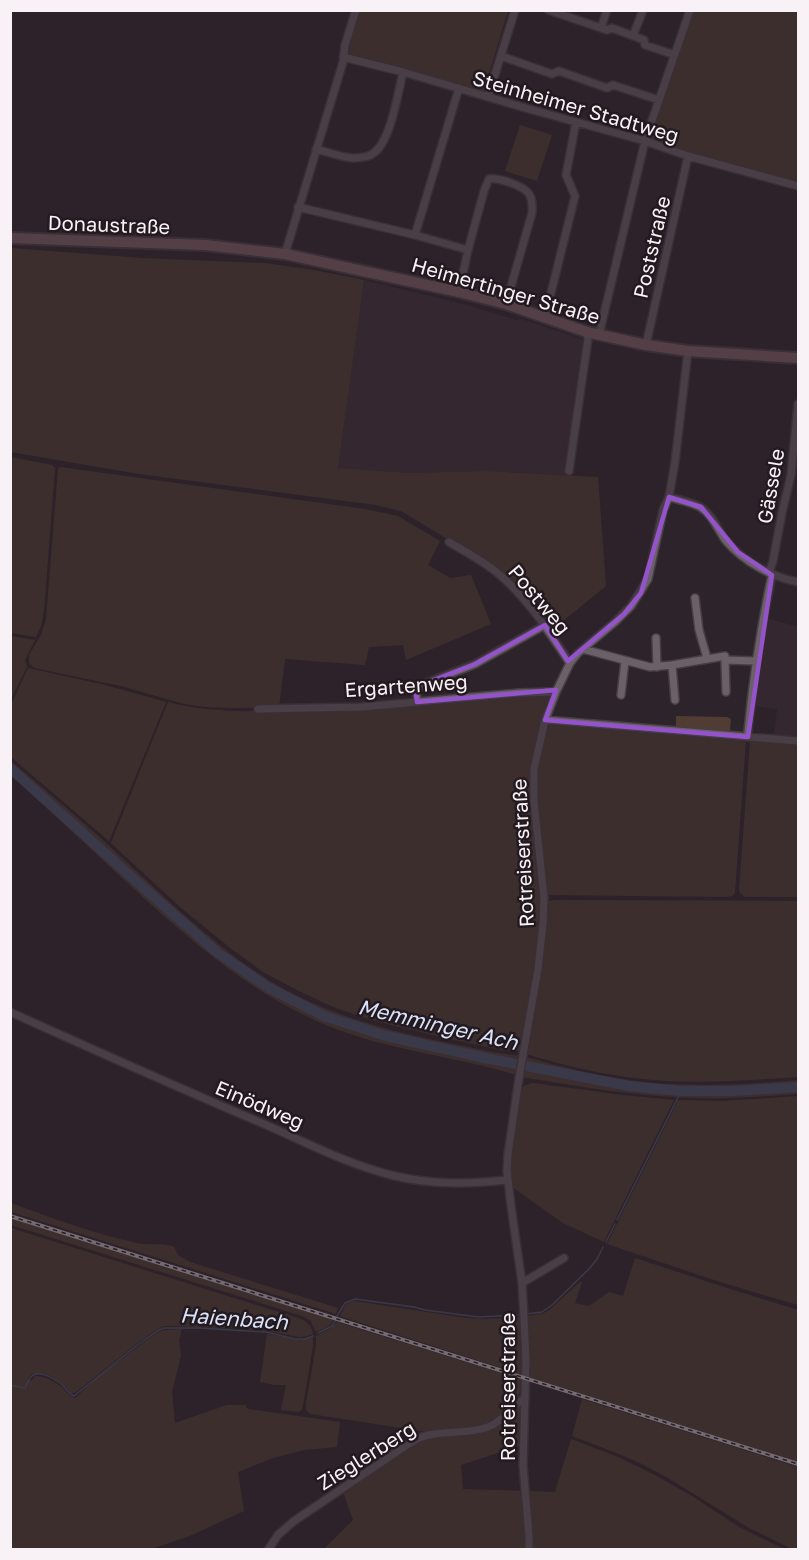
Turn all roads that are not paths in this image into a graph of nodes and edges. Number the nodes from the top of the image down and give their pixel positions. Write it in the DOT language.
graph roads {
  1 [pos="356,10"];
  2 [pos="514,10"];
  3 [pos="548,10"];
  4 [pos="607,10"];
  5 [pos="643,10"];
  6 [pos="690,10"];
  7 [pos="572,14"];
  8 [pos="601,28"];
  9 [pos="633,36"];
  10 [pos="675,55"];
  11 [pos="501,56"];
  12 [pos="344,57"];
  13 [pos="403,72"];
  14 [pos="459,88"];
  15 [pos="488,97"];
  16 [pos="659,100"];
  17 [pos="576,122"];
  18 [pos="645,141"];
  19 [pos="316,149"];
  20 [pos="688,156"];
  21 [pos="798,186"];
  22 [pos="298,207"];
  23 [pos="415,235"];
  24 [pos="10,238"];
  25 [pos="205,245"];
  26 [pos="468,250"];
  27 [pos="285,254"];
  28 [pos="459,292"];
  29 [pos="506,304"];
  30 [pos="545,317"];
  31 [pos="588,332"];
  32 [pos="599,335"];
  33 [pos="646,345"];
  34 [pos="687,351"];
  35 [pos="798,358"];
  36 [pos="798,404"];
  37 [pos="569,471"];
  38 [pos="669,497"];
  39 [pos="449,542"];
  40 [pos="771,574"];
  41 [pos="798,582"];
  42 [pos="695,598"];
  43 [pos="545,626"];
  44 [pos="656,638"];
  45 [pos="583,649"];
  46 [pos="707,658"];
  47 [pos="725,660"];
  48 [pos="625,661"];
  49 [pos="756,662"];
  50 [pos="570,663"];
  51 [pos="672,665"];
  52 [pos="657,667"];
  53 [pos="556,692"];
  54 [pos="726,692"];
  55 [pos="621,695"];
  56 [pos="675,700"];
  57 [pos="417,702"];
  58 [pos="258,709"];
  59 [pos="545,720"];
  60 [pos="748,736"];
  61 [pos="798,741"];
  62 [pos="10,1012"];
  63 [pos="507,1180"];
  64 [pos="564,1258"];
  65 [pos="522,1283"];
  66 [pos="525,1398"];
  67 [pos="268,1550"];
  68 [pos="528,1550"];
  1 -- 12 [label="street"];
  2 -- 11 [label="street"];
  3 -- 7 [label="street"];
  4 -- 8 [label="street"];
  5 -- 9 [label="street"];
  6 -- 10 [label="street"];
  7 -- 8 [label="street"];
  8 -- 9 [label="street"];
  9 -- 10 [label="street"];
  10 -- 16 [label="street"];
  11 -- 15 [label="street"];
  11 -- 16 [label="street"];
  12 -- 13 [label="street, Steinheimer Stadtweg"];
  12 -- 19 [label="street"];
  13 -- 14 [label="street, Steinheimer Stadtweg"];
  13 -- 19 [label="street"];
  14 -- 15 [label="street, Steinheimer Stadtweg"];
  14 -- 23 [label="street"];
  15 -- 17 [label="street, Steinheimer Stadtweg"];
  16 -- 18 [label="street"];
  17 -- 18 [label="street, Steinheimer Stadtweg"];
  17 -- 30 [label="street"];
  18 -- 20 [label="street, Steinheimer Stadtweg"];
  18 -- 32 [label="street"];
  19 -- 22 [label="street"];
  20 -- 21 [label="street, Steinheimer Stadtweg"];
  20 -- 33 [label="street, Poststraße"];
  22 -- 23 [label="street"];
  22 -- 27 [label="street"];
  23 -- 26 [label="street"];
  24 -- 25 [label="street, Donaustraße"];
  25 -- 27 [label="street, Heimertinger Straße"];
  26 -- 28 [label="street"];
  26 -- 29 [label="street"];
  27 -- 28 [label="street, Heimertinger Straße"];
  28 -- 29 [label="street, Heimertinger Straße"];
  29 -- 30 [label="street, Heimertinger Straße"];
  30 -- 31 [label="street, Heimertinger Straße"];
  31 -- 32 [label="street, Heimertinger Straße"];
  31 -- 37 [label="street"];
  32 -- 33 [label="street, Heimertinger Straße"];
  33 -- 34 [label="street, Heimertinger Straße"];
  34 -- 35 [label="street, Heimertinger Straße"];
  34 -- 38 [label="street, Rotreiserstraße"];
  36 -- 40 [label="street, Gässele"];
  38 -- 40 [label="street"];
  38 -- 45 [label="street, Rotreiserstraße"];
  39 -- 43 [label="street, Postweg"];
  40 -- 41 [label="street"];
  40 -- 49 [label="street, Gässele"];
  42 -- 46 [label="street"];
  43 -- 50 [label="street, Postweg"];
  43 -- 57 [label="street"];
  44 -- 52 [label="street"];
  45 -- 48 [label="street"];
  45 -- 50 [label="street, Rotreiserstraße"];
  46 -- 47 [label="street"];
  46 -- 51 [label="street"];
  47 -- 49 [label="street"];
  47 -- 54 [label="street"];
  48 -- 52 [label="street"];
  48 -- 55 [label="street"];
  49 -- 60 [label="street, Gässele"];
  50 -- 53 [label="street, Rotreiserstraße"];
  51 -- 52 [label="street"];
  51 -- 56 [label="street"];
  53 -- 57 [label="street, Ergartenweg"];
  53 -- 59 [label="street, Rotreiserstraße"];
  57 -- 58 [label="street, Ergartenweg"];
  59 -- 60 [label="street"];
  59 -- 63 [label="street, Rotreiserstraße"];
  60 -- 61 [label="street"];
  62 -- 63 [label="street, Einödweg"];
  63 -- 65 [label="street, Rotreiserstraße"];
  64 -- 65 [label="street"];
  65 -- 66 [label="street, Rotreiserstraße"];
  66 -- 67 [label="street, Zieglerberg"];
  66 -- 68 [label="street, Rotreiserstraße"];
}
